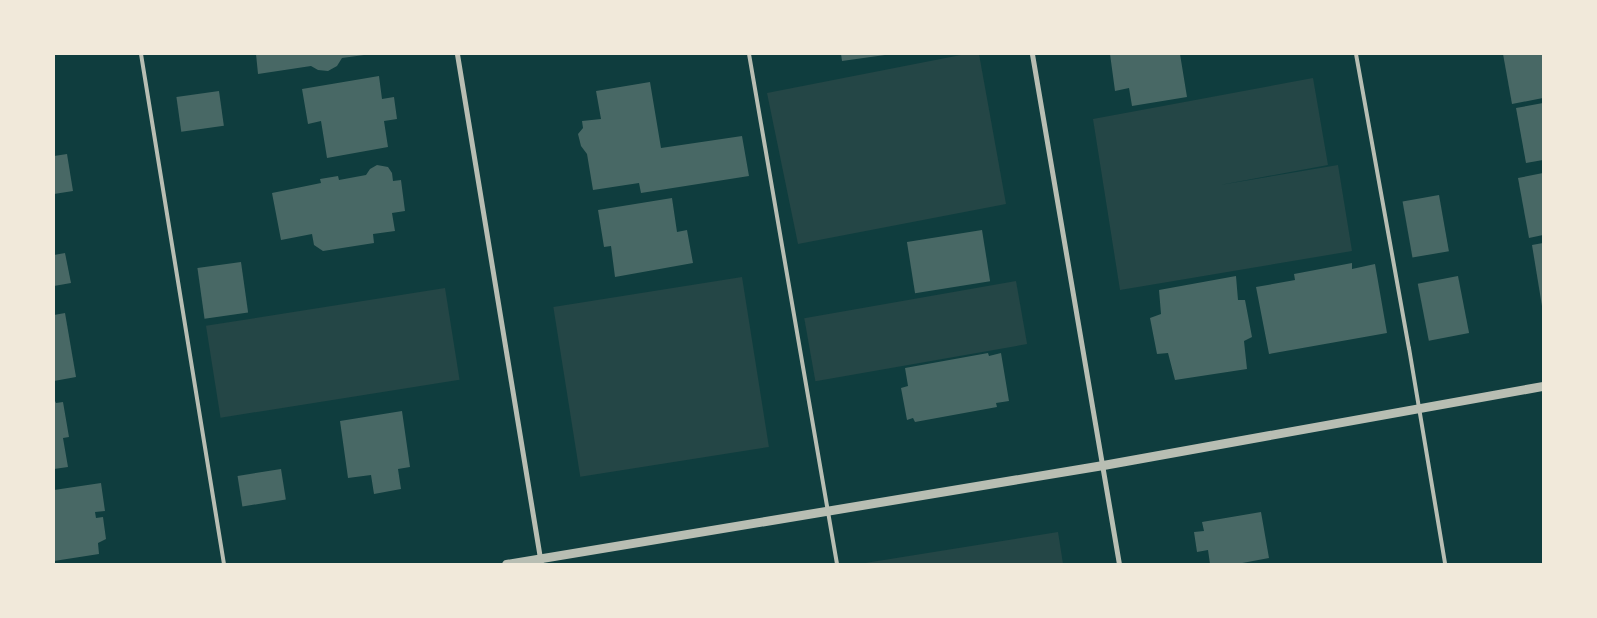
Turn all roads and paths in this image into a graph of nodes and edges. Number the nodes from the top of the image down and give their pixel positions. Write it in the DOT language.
graph roads {
  1 [pos="141,54"];
  2 [pos="457,54"];
  3 [pos="749,54"];
  4 [pos="1032,54"];
  5 [pos="1356,54"];
  6 [pos="1543,386"];
  7 [pos="1419,408"];
  8 [pos="1102,465"];
  9 [pos="827,511"];
  10 [pos="541,562"];
  11 [pos="224,564"];
  12 [pos="506,564"];
  13 [pos="837,564"];
  14 [pos="1119,564"];
  15 [pos="1445,564"];
  1 -- 11 [label="lane"];
  2 -- 10 [label="street"];
  3 -- 9 [label="lane"];
  4 -- 8 [label="street"];
  5 -- 7 [label="lane"];
  6 -- 7 [label="street"];
  7 -- 8 [label="street"];
  7 -- 15 [label="lane"];
  8 -- 9 [label="street"];
  8 -- 14 [label="street"];
  9 -- 10 [label="street"];
  9 -- 13 [label="lane"];
  10 -- 12 [label="street"];
}
